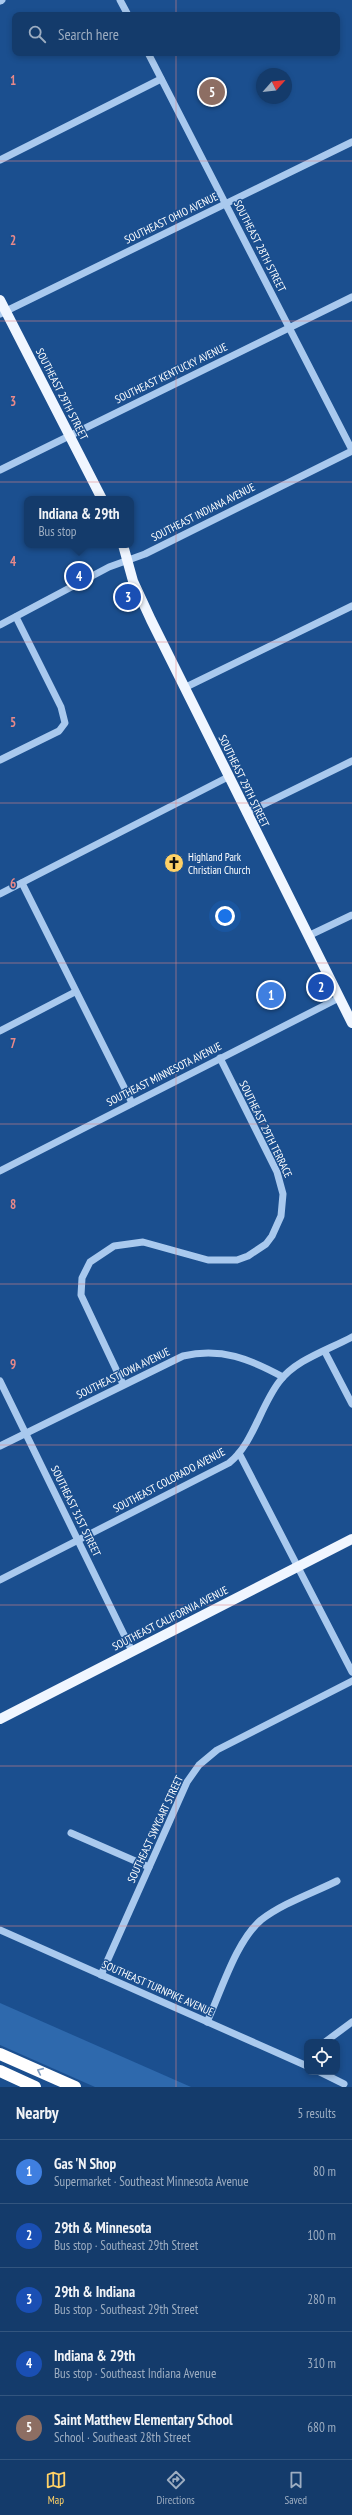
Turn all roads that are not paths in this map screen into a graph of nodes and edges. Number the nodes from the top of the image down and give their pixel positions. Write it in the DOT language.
graph roads {
  1 [pos="120,0"];
  2 [pos="126,12"];
  3 [pos="150,56"];
  4 [pos="161,79"];
  5 [pos="352,142"];
  6 [pos="0,160"];
  7 [pos="226,204"];
  8 [pos="352,297"];
  9 [pos="0,300"];
  10 [pos="3,312"];
  11 [pos="290,328"];
  12 [pos="69,435"];
  13 [pos="352,450"];
  14 [pos="0,470"];
  15 [pos="100,496"];
  16 [pos="123,548"];
  17 [pos="127,560"];
  18 [pos="352,606"];
  19 [pos="16,617"];
  20 [pos="0,625"];
  21 [pos="184,688"];
  22 [pos="0,760"];
  23 [pos="352,761"];
  24 [pos="228,777"];
  25 [pos="246,813"];
  26 [pos="22,883"];
  27 [pos="0,894"];
  28 [pos="352,915"];
  29 [pos="308,936"];
  30 [pos="75,992"];
  31 [pos="339,998"];
  32 [pos="352,1023"];
  33 [pos="0,1031"];
  34 [pos="220,1058"];
  35 [pos="132,1103"];
  36 [pos="0,1171"];
  37 [pos="352,1337"];
  38 [pos="325,1352"];
  39 [pos="283,1377"];
  40 [pos="0,1382"];
  41 [pos="123,1384"];
  42 [pos="352,1404"];
  43 [pos="25,1433"];
  44 [pos="0,1446"];
  45 [pos="239,1453"];
  46 [pos="352,1539"];
  47 [pos="78,1540"];
  48 [pos="298,1566"];
  49 [pos="0,1580"];
  50 [pos="132,1651"];
  51 [pos="352,1672"];
  52 [pos="352,1681"];
  53 [pos="0,1719"];
  54 [pos="71,1833"];
  55 [pos="149,1867"];
  56 [pos="337,1881"];
  57 [pos="0,1930"];
  58 [pos="101,1975"];
  59 [pos="207,2022"];
  60 [pos="352,2022"];
  61 [pos="329,2039"];
  62 [pos="0,2054"];
  63 [pos="304,2065"];
  64 [pos="0,2072"];
  65 [pos="326,2075"];
  66 [pos="344,2084"];
  67 [pos="35,2087"];
  68 [pos="75,2087"];
  1 -- 2 [label="street"];
  3 -- 4 [label="street, SOUTHEAST 28TH STREET"];
  4 -- 6 [label="street"];
  4 -- 7 [label="street, SOUTHEAST 28TH STREET"];
  5 -- 7 [label="street, SOUTHEAST OHIO AVENUE"];
  7 -- 10 [label="street, SOUTHEAST OHIO AVENUE"];
  7 -- 11 [label="street, SOUTHEAST 28TH STREET"];
  8 -- 11 [label="street, SOUTHEAST KENTUCKY AVENUE"];
  9 -- 10 [label="main road, SOUTHEAST 29TH STREET"];
  10 -- 12 [label="main road, SOUTHEAST 29TH STREET"];
  11 -- 12 [label="street, SOUTHEAST KENTUCKY AVENUE"];
  11 -- 13 [label="street, SOUTHEAST 28TH STREET"];
  12 -- 14 [label="street, SOUTHEAST KENTUCKY AVENUE"];
  12 -- 15 [label="main road, SOUTHEAST 29TH STREET"];
  13 -- 17 [label="street, SOUTHEAST INDIANA AVENUE"];
  16 -- 17 [label="main road, SOUTHEAST 29TH STREET"];
  17 -- 19 [label="street, SOUTHEAST INDIANA AVENUE"];
  17 -- 21 [label="main road, SOUTHEAST 29TH STREET"];
  18 -- 21 [label="street"];
  19 -- 20 [label="street, SOUTHEAST INDIANA AVENUE"];
  19 -- 22 [label="street"];
  21 -- 24 [label="main road, SOUTHEAST 29TH STREET"];
  23 -- 25 [label="street"];
  24 -- 25 [label="main road, SOUTHEAST 29TH STREET"];
  24 -- 26 [label="street"];
  25 -- 29 [label="main road, SOUTHEAST 29TH STREET"];
  26 -- 27 [label="street"];
  26 -- 30 [label="street"];
  28 -- 29 [label="street"];
  29 -- 31 [label="main road, SOUTHEAST 29TH STREET"];
  30 -- 33 [label="street"];
  30 -- 35 [label="street"];
  31 -- 32 [label="main road, SOUTHEAST 29TH STREET"];
  31 -- 34 [label="street, SOUTHEAST MINNESOTA AVENUE"];
  34 -- 35 [label="street, SOUTHEAST MINNESOTA AVENUE"];
  34 -- 41 [label="street, SOUTHEAST 29TH TERRACE"];
  35 -- 36 [label="street, SOUTHEAST MINNESOTA AVENUE"];
  37 -- 38 [label="street, SOUTHEAST COLORADO AVENUE"];
  38 -- 39 [label="street, SOUTHEAST COLORADO AVENUE"];
  38 -- 42 [label="street"];
  39 -- 41 [label="street, SOUTHEAST IOWA AVENUE"];
  39 -- 45 [label="street, SOUTHEAST COLORADO AVENUE"];
  40 -- 43 [label="street, SOUTHEAST 31ST STREET"];
  41 -- 43 [label="street, SOUTHEAST IOWA AVENUE"];
  43 -- 44 [label="street, SOUTHEAST IOWA AVENUE"];
  43 -- 47 [label="street, SOUTHEAST 31ST STREET"];
  45 -- 47 [label="street, SOUTHEAST COLORADO AVENUE"];
  45 -- 48 [label="street"];
  46 -- 48 [label="main road, SOUTHEAST CALIFORNIA AVENUE"];
  47 -- 49 [label="street, SOUTHEAST COLORADO AVENUE"];
  47 -- 50 [label="street, SOUTHEAST 31ST STREET"];
  48 -- 50 [label="main road, SOUTHEAST CALIFORNIA AVENUE"];
  48 -- 51 [label="street"];
  50 -- 53 [label="main road, SOUTHEAST CALIFORNIA AVENUE"];
  52 -- 55 [label="street, SOUTHEAST SWYGART STREET"];
  54 -- 55 [label="street"];
  55 -- 58 [label="street, SOUTHEAST SWYGART STREET"];
  56 -- 59 [label="street"];
  57 -- 58 [label="street, SOUTHEAST TURNPIKE AVENUE"];
  58 -- 59 [label="street, SOUTHEAST TURNPIKE AVENUE"];
  59 -- 63 [label="street, SOUTHEAST TURNPIKE AVENUE"];
  60 -- 61 [label="street"];
  68 -- 62 [label="highway, one-way"];
  64 -- 67 [label="highway"];
  65 -- 66 [label="street"];
}
